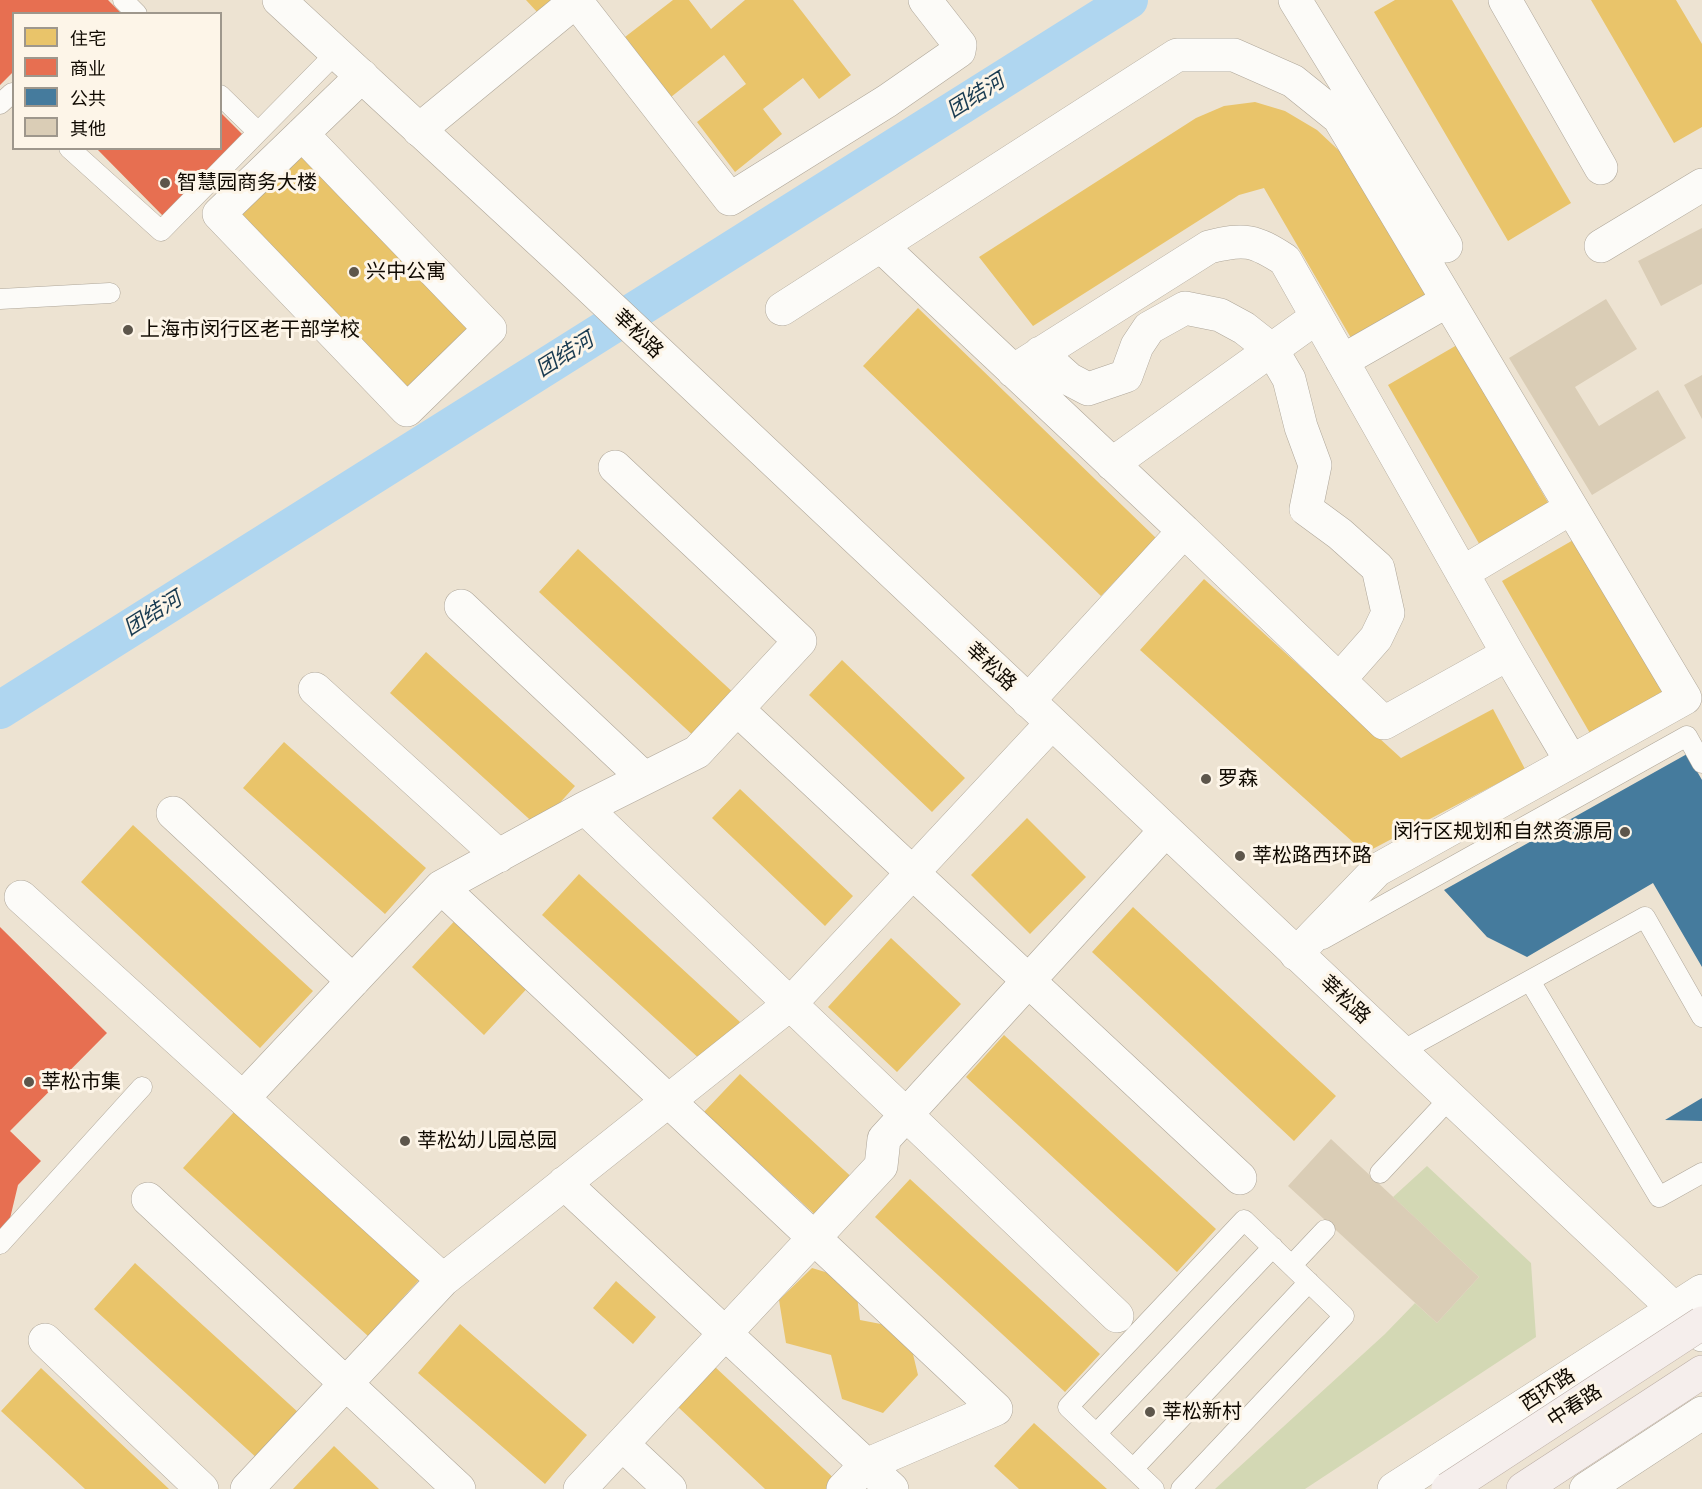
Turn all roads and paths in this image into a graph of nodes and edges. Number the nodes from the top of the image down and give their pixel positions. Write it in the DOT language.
graph roads {
  1 [pos="123,0"];
  2 [pos="279,0"];
  3 [pos="925,0"];
  4 [pos="1295,0"];
  5 [pos="1505,0"];
  6 [pos="576,1"];
  7 [pos="134,12"];
  8 [pos="336,53"];
  9 [pos="362,76"];
  10 [pos="12,93"];
  11 [pos="222,97"];
  12 [pos="0,104"];
  13 [pos="419,130"];
  14 [pos="258,132"];
  15 [pos="302,134"];
  16 [pos="71,150"];
  17 [pos="1601,168"];
  18 [pos="1702,185"];
  19 [pos="881,246"];
  20 [pos="1446,246"];
  21 [pos="1601,246"];
  22 [pos="110,293"];
  23 [pos="0,299"];
  24 [pos="1447,301"];
  25 [pos="782,309"];
  26 [pos="1317,317"];
  27 [pos="1272,350"];
  28 [pos="1040,353"];
  29 [pos="1342,361"];
  30 [pos="1013,370"];
  31 [pos="1112,464"];
  32 [pos="615,467"];
  33 [pos="1571,508"];
  34 [pos="1184,531"];
  35 [pos="1462,573"];
  36 [pos="461,606"];
  37 [pos="1508,654"];
  38 [pos="1340,680"];
  39 [pos="315,689"];
  40 [pos="1028,701"];
  41 [pos="737,709"];
  42 [pos="1052,724"];
  43 [pos="1694,732"];
  44 [pos="1571,761"];
  45 [pos="1702,763"];
  46 [pos="644,778"];
  47 [pos="585,808"];
  48 [pos="172,813"];
  49 [pos="1165,831"];
  50 [pos="499,856"];
  51 [pos="913,872"];
  52 [pos="441,888"];
  53 [pos="21,897"];
  54 [pos="1296,954"];
  55 [pos="353,981"];
  56 [pos="1028,981"];
  57 [pos="1530,981"];
  58 [pos="790,1004"];
  59 [pos="1702,1017"];
  60 [pos="1400,1052"];
  61 [pos="142,1087"];
  62 [pos="243,1098"];
  63 [pos="1449,1099"];
  64 [pos="668,1100"];
  65 [pos="906,1115"];
  66 [pos="1380,1173"];
  67 [pos="1702,1173"];
  68 [pos="1240,1178"];
  69 [pos="564,1184"];
  70 [pos="148,1199"];
  71 [pos="1325,1230"];
  72 [pos="814,1238"];
  73 [pos="0,1244"];
  74 [pos="1273,1248"];
  75 [pos="1292,1265"];
  76 [pos="443,1280"];
  77 [pos="1309,1282"];
  78 [pos="1702,1291"];
  79 [pos="1117,1316"];
  80 [pos="1688,1317"];
  81 [pos="725,1334"];
  82 [pos="1702,1335"];
  83 [pos="45,1340"];
  84 [pos="1702,1372"];
  85 [pos="346,1383"];
  86 [pos="1702,1413"];
  87 [pos="1096,1434"];
  88 [pos="622,1444"];
  89 [pos="866,1465"];
  90 [pos="1133,1469"];
  91 [pos="202,1489"];
  92 [pos="247,1489"];
  93 [pos="459,1489"];
  94 [pos="580,1489"];
  95 [pos="670,1489"];
  96 [pos="843,1489"];
  97 [pos="892,1489"];
  98 [pos="1154,1489"];
  99 [pos="1180,1489"];
  100 [pos="1394,1489"];
  101 [pos="1448,1489"];
  102 [pos="1523,1489"];
  103 [pos="1586,1489"];
  1 -- 7 [label="lane"];
  2 -- 8 [label="street, 莘松路"];
  3 -- 6 [label="street"];
  4 -- 20 [label="street"];
  5 -- 17 [label="street"];
  6 -- 13 [label="street"];
  8 -- 9 [label="street, 莘松路"];
  8 -- 14 [label="lane"];
  9 -- 13 [label="street, 莘松路"];
  9 -- 15 [label="street"];
  10 -- 12 [label="lane"];
  11 -- 14 [label="lane"];
  13 -- 40 [label="street, 莘松路"];
  14 -- 16 [label="lane"];
  15 -- 15 [label="street"];
  18 -- 21 [label="street"];
  19 -- 24 [label="street"];
  19 -- 25 [label="street"];
  19 -- 30 [label="street"];
  22 -- 23 [label="lane"];
  24 -- 29 [label="street"];
  24 -- 33 [label="street"];
  26 -- 27 [label="street"];
  26 -- 28 [label="street"];
  26 -- 29 [label="street"];
  27 -- 28 [label="street"];
  27 -- 31 [label="street"];
  27 -- 38 [label="street"];
  28 -- 30 [label="street"];
  29 -- 35 [label="street"];
  30 -- 31 [label="street"];
  31 -- 34 [label="street"];
  32 -- 41 [label="street"];
  33 -- 35 [label="street"];
  33 -- 44 [label="street"];
  34 -- 38 [label="street"];
  34 -- 40 [label="street"];
  35 -- 37 [label="street"];
  36 -- 46 [label="street"];
  37 -- 38 [label="street"];
  37 -- 44 [label="street"];
  39 -- 50 [label="street"];
  40 -- 42 [label="street, 莘松路"];
  41 -- 46 [label="street"];
  41 -- 51 [label="street"];
  42 -- 49 [label="street, 莘松路"];
  42 -- 51 [label="street"];
  43 -- 45 [label="lane"];
  43 -- 54 [label="lane"];
  44 -- 54 [label="street"];
  46 -- 47 [label="street"];
  47 -- 50 [label="street"];
  47 -- 58 [label="street"];
  48 -- 55 [label="street"];
  49 -- 54 [label="street, 莘松路"];
  49 -- 56 [label="street"];
  50 -- 52 [label="street"];
  51 -- 56 [label="street"];
  51 -- 58 [label="street"];
  52 -- 55 [label="street"];
  52 -- 64 [label="street"];
  53 -- 62 [label="street"];
  54 -- 60 [label="street, 莘松路"];
  55 -- 62 [label="street"];
  56 -- 65 [label="street"];
  56 -- 68 [label="street"];
  57 -- 59 [label="lane"];
  57 -- 60 [label="lane"];
  57 -- 67 [label="lane"];
  58 -- 64 [label="street"];
  58 -- 65 [label="street"];
  60 -- 63 [label="street, 莘松路"];
  61 -- 73 [label="lane"];
  62 -- 76 [label="street"];
  63 -- 66 [label="lane"];
  63 -- 80 [label="street, 莘松路"];
  64 -- 69 [label="street"];
  64 -- 72 [label="street"];
  65 -- 72 [label="street"];
  65 -- 79 [label="street"];
  69 -- 76 [label="street"];
  69 -- 81 [label="street"];
  70 -- 85 [label="street"];
  71 -- 75 [label="lane"];
  72 -- 81 [label="street"];
  72 -- 89 [label="street"];
  74 -- 75 [label="lane"];
  74 -- 87 [label="lane"];
  74 -- 87 [label="lane"];
  75 -- 77 [label="lane"];
  76 -- 85 [label="street"];
  77 -- 90 [label="lane"];
  77 -- 99 [label="lane"];
  78 -- 80 [label="street, 西环路"];
  80 -- 82 [label="street, 莘松路"];
  80 -- 100 [label="street, 西环路"];
  80 -- 101 [label="main road, 中春路, bridge"];
  81 -- 88 [label="street"];
  81 -- 89 [label="street"];
  83 -- 91 [label="street"];
  84 -- 102 [label="main road, 中春路"];
  85 -- 92 [label="street"];
  85 -- 93 [label="street"];
  86 -- 103 [label="street"];
  87 -- 90 [label="lane"];
  88 -- 94 [label="street"];
  88 -- 95 [label="street"];
  89 -- 96 [label="street"];
  89 -- 97 [label="street"];
  90 -- 98 [label="lane"];
}
